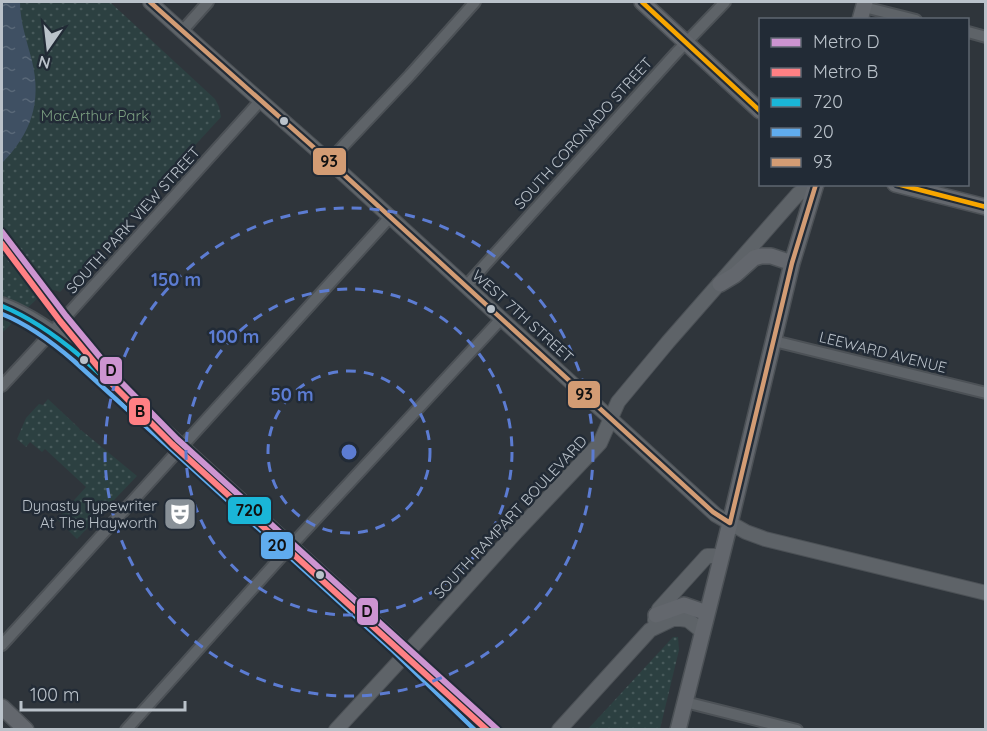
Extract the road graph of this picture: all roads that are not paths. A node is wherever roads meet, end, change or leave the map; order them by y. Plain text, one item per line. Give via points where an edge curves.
1 (150, 2) edge
2 (208, 2) edge
3 (475, 2) edge
4 (642, 2) edge
5 (725, 2) edge
6 (863, 9) edge
7 (906, 18) edge
8 (183, 30) junction
9 (969, 32) edge
10 (986, 37) edge
11 (686, 43) junction
12 (261, 100) junction
13 (759, 110) edge
14 (329, 161) junction
15 (812, 186) edge
16 (814, 186) edge
17 (903, 186) edge
18 (986, 207) edge
19 (390, 217) junction
20 (792, 262) junction
21 (720, 284) junction
22 (466, 286) junction
23 (2, 306) edge
24 (501, 319) junction
25 (52, 333) junction
26 (774, 341) junction
27 (2, 386) edge
28 (986, 393) edge
29 (611, 419) junction
30 (180, 448) junction
31 (730, 524) junction
32 (289, 548) junction
33 (722, 556) junction
34 (986, 593) edge
35 (707, 613) junction
36 (656, 615) junction
37 (651, 630) junction
38 (702, 632) junction
39 (2, 645) edge
40 (406, 654) junction
41 (685, 702) junction
42 (2, 707) edge
43 (26, 729) edge
44 (126, 729) edge
45 (336, 729) edge
46 (486, 729) edge
47 (559, 729) edge
48 (678, 729) edge
49 (797, 729) edge

1 - 8 street, WEST 7TH STREET
2 - 8 street
3 - 14 street
4 - 11 main road
5 - 11 street, SOUTH CORONADO STREET
6 - 7 street
8 - 12 street, WEST 7TH STREET
9 - 10 street
11 - 13 main road
11 - 22 street, SOUTH CORONADO STREET
12 - 14 street, WEST 7TH STREET
12 - 25 street, SOUTH PARK VIEW STREET
14 - 19 street, WEST 7TH STREET
15 - 21 street, SOUTH RAMPART BOULEVARD via 790,202
16 - 20 main road
17 - 18 main road
19 - 22 street, WEST 7TH STREET
19 - 30 street
20 - 21 main road via 771,256 754,258
20 - 26 main road
21 - 29 street, SOUTH RAMPART BOULEVARD via 618,402
22 - 24 street, WEST 7TH STREET
23 - 25 main road
24 - 29 street, WEST 7TH STREET
24 - 32 street
25 - 27 street, SOUTH PARK VIEW STREET
25 - 30 main road
26 - 28 street, LEEWARD AVENUE
26 - 31 main road
29 - 31 street, WEST 7TH STREET
29 - 40 street, SOUTH RAMPART BOULEVARD via 600,443
30 - 32 main road
30 - 39 street
31 - 33 main road
31 - 34 street, WEST 7TH STREET via 765,539
32 - 40 main road
32 - 44 street
33 - 35 main road
33 - 36 street via 707,556
35 - 36 main road via 684,605
35 - 38 main road
36 - 37 street
37 - 38 street via 681,619
37 - 47 street
38 - 41 main road
40 - 45 street, SOUTH RAMPART BOULEVARD
40 - 46 main road
41 - 48 main road
41 - 49 street
42 - 43 main road

